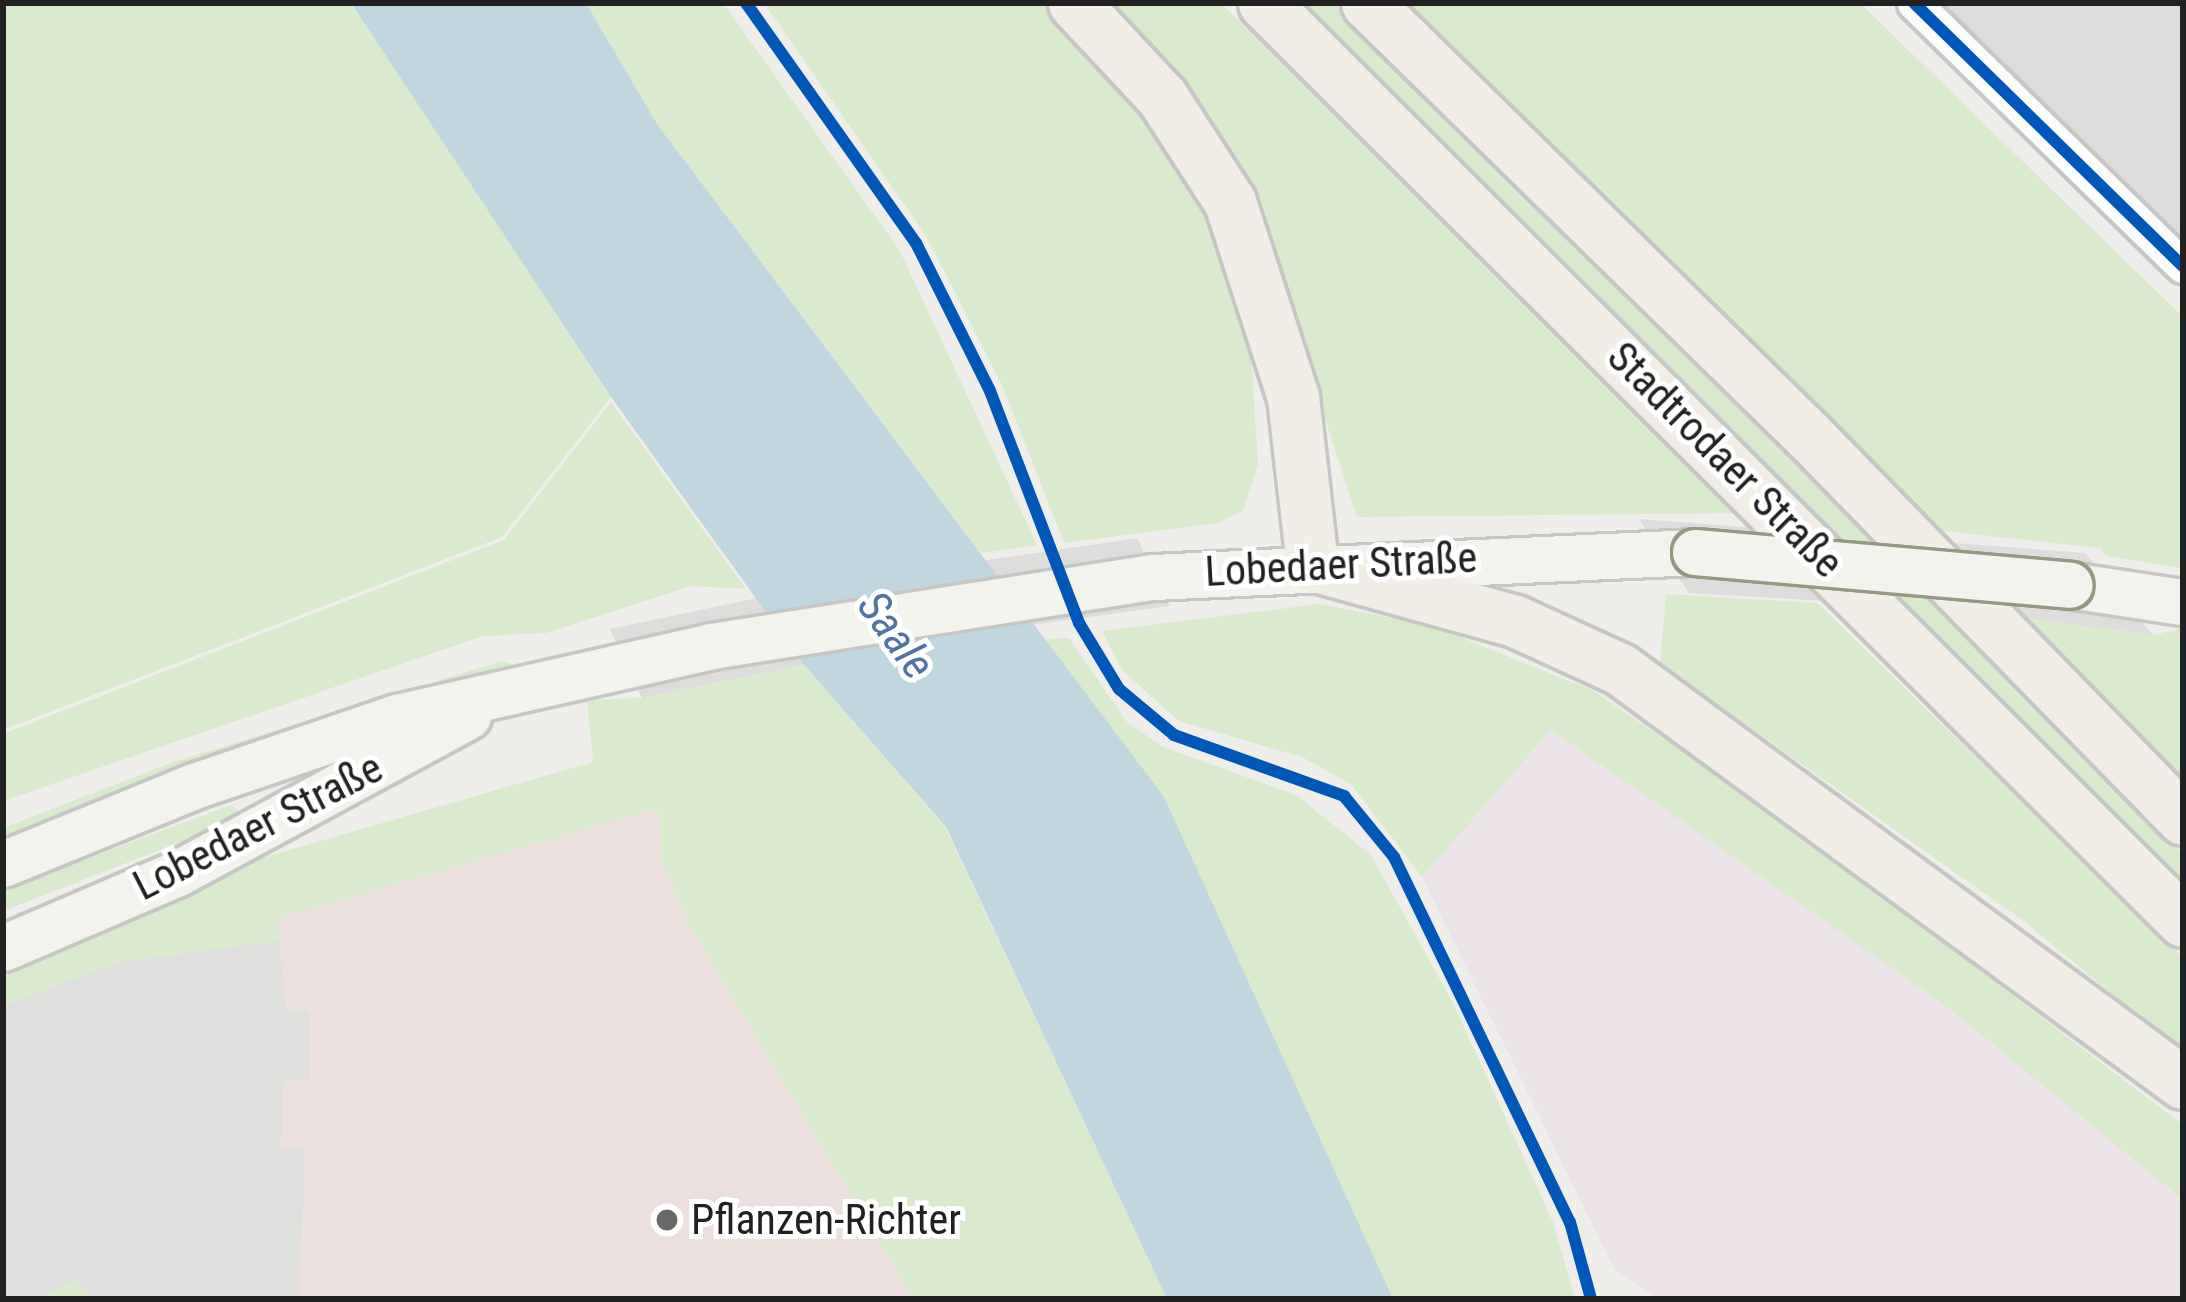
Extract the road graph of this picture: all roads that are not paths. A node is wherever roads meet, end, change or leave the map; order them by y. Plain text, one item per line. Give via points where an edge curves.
1 (1074, 3) edge
2 (1264, 3) edge
3 (1367, 3) edge
4 (1914, 3) edge
5 (2183, 266) edge
6 (1312, 565) junction
7 (2183, 602) edge
8 (508, 694) junction
9 (2183, 819) edge
10 (3, 864) edge
11 (2183, 921) edge
12 (3, 948) edge
13 (2183, 1082) edge

1 - 6 main road via 1162,97 1230,202 1293,398
2 - 11 main road, Stadtrodaer Straße
3 - 9 main road, Stadtrodaer Straße via 1809,436
4 - 5 street
6 - 7 main road, Lobedaer Straße, bridge via 1695,552
6 - 8 main road, Lobedaer Straße via 907,611
6 - 13 main road via 1515,621 1620,669
8 - 10 main road, Lobedaer Straße via 397,717 194,786
8 - 12 main road, Lobedaer Straße via 176,874

